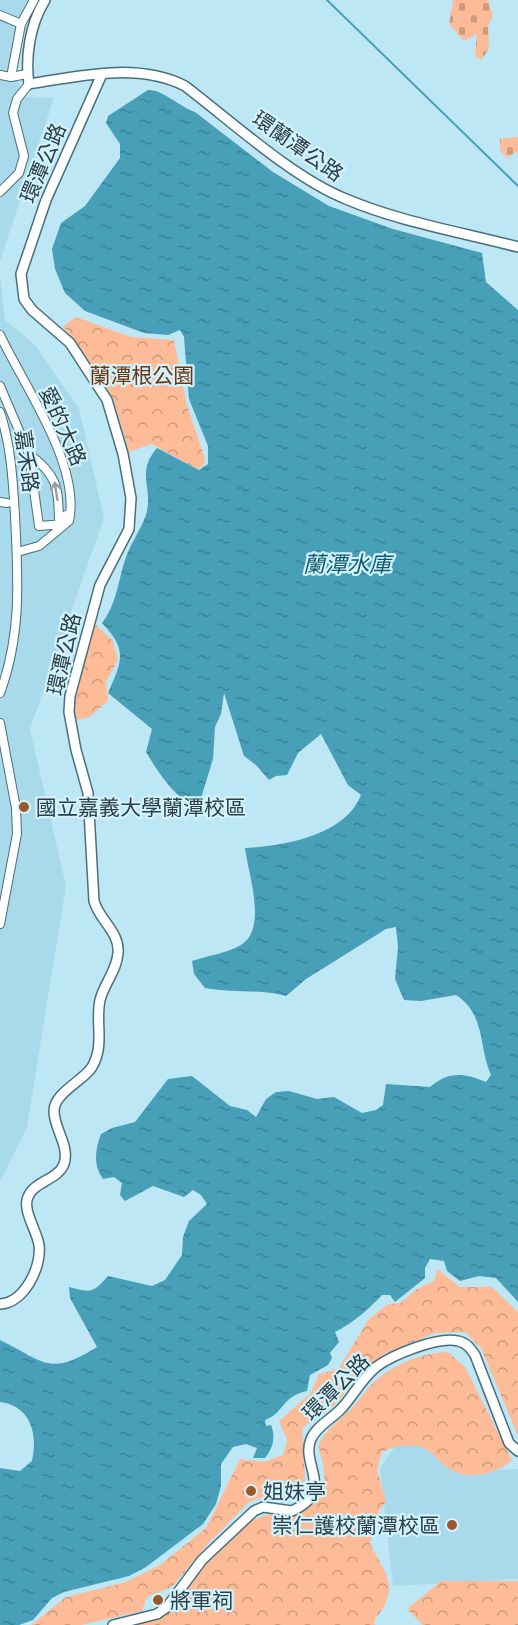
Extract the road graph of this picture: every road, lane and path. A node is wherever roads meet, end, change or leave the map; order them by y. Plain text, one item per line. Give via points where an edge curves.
1 (34, 0) edge
2 (45, 0) edge
3 (0, 15) edge
4 (21, 24) junction
5 (27, 74) junction
6 (102, 74) junction
7 (0, 75) edge
8 (11, 77) junction
9 (29, 84) junction
10 (0, 192) edge
11 (518, 247) edge
12 (0, 335) edge
13 (0, 386) edge
14 (1, 418) edge
15 (29, 454) junction
16 (71, 508) junction
17 (69, 521) junction
18 (17, 552) junction
19 (0, 693) edge
20 (0, 723) edge
21 (3, 760) edge
22 (0, 924) edge
23 (0, 1304) edge
24 (518, 1451) edge
25 (113, 1625) edge

1 - 4 street
2 - 5 street via 32,28
3 - 4 street
4 - 8 street
5 - 8 street
5 - 9 street
6 - 9 street, 環蘭潭公路
6 - 11 street, 環蘭潭公路 via 167,77 185,86 306,178 344,199
6 - 23 street, 環潭公路 via 46,200 21,274 21,287 28,304 70,343 107,400 131,498 129,529 100,585 83,640 70,704 76,750 88,793 94,901 97,913 112,932 118,953 100,1002 96,1059 91,1069 59,1099 54,1112 66,1152 64,1163 60,1171 33,1188 27,1198 40,1248 38,1259 25,1290 14,1300
7 - 8 street
9 - 10 street via 17,99 14,113 24,156 19,173
12 - 16 street, 愛的大路 via 64,462
13 - 15 street
14 - 18 street, 嘉禾路 via 13,488
16 -> 15 street via 65,518 58,519 58,487
15 - 17 street via 39,526 53,527
16 - 17 street, 愛的大路
17 - 18 street via 39,546
18 - 19 street, 嘉禾路 via 16,633
20 - 21 street
21 - 22 street via 16,808 17,834
24 - 25 street, 環潭公路 via 509,1443 470,1347 457,1340 428,1344 377,1366 345,1405 315,1432 309,1445 315,1485 304,1503 292,1511 263,1507 254,1511 194,1568 167,1607 156,1614

